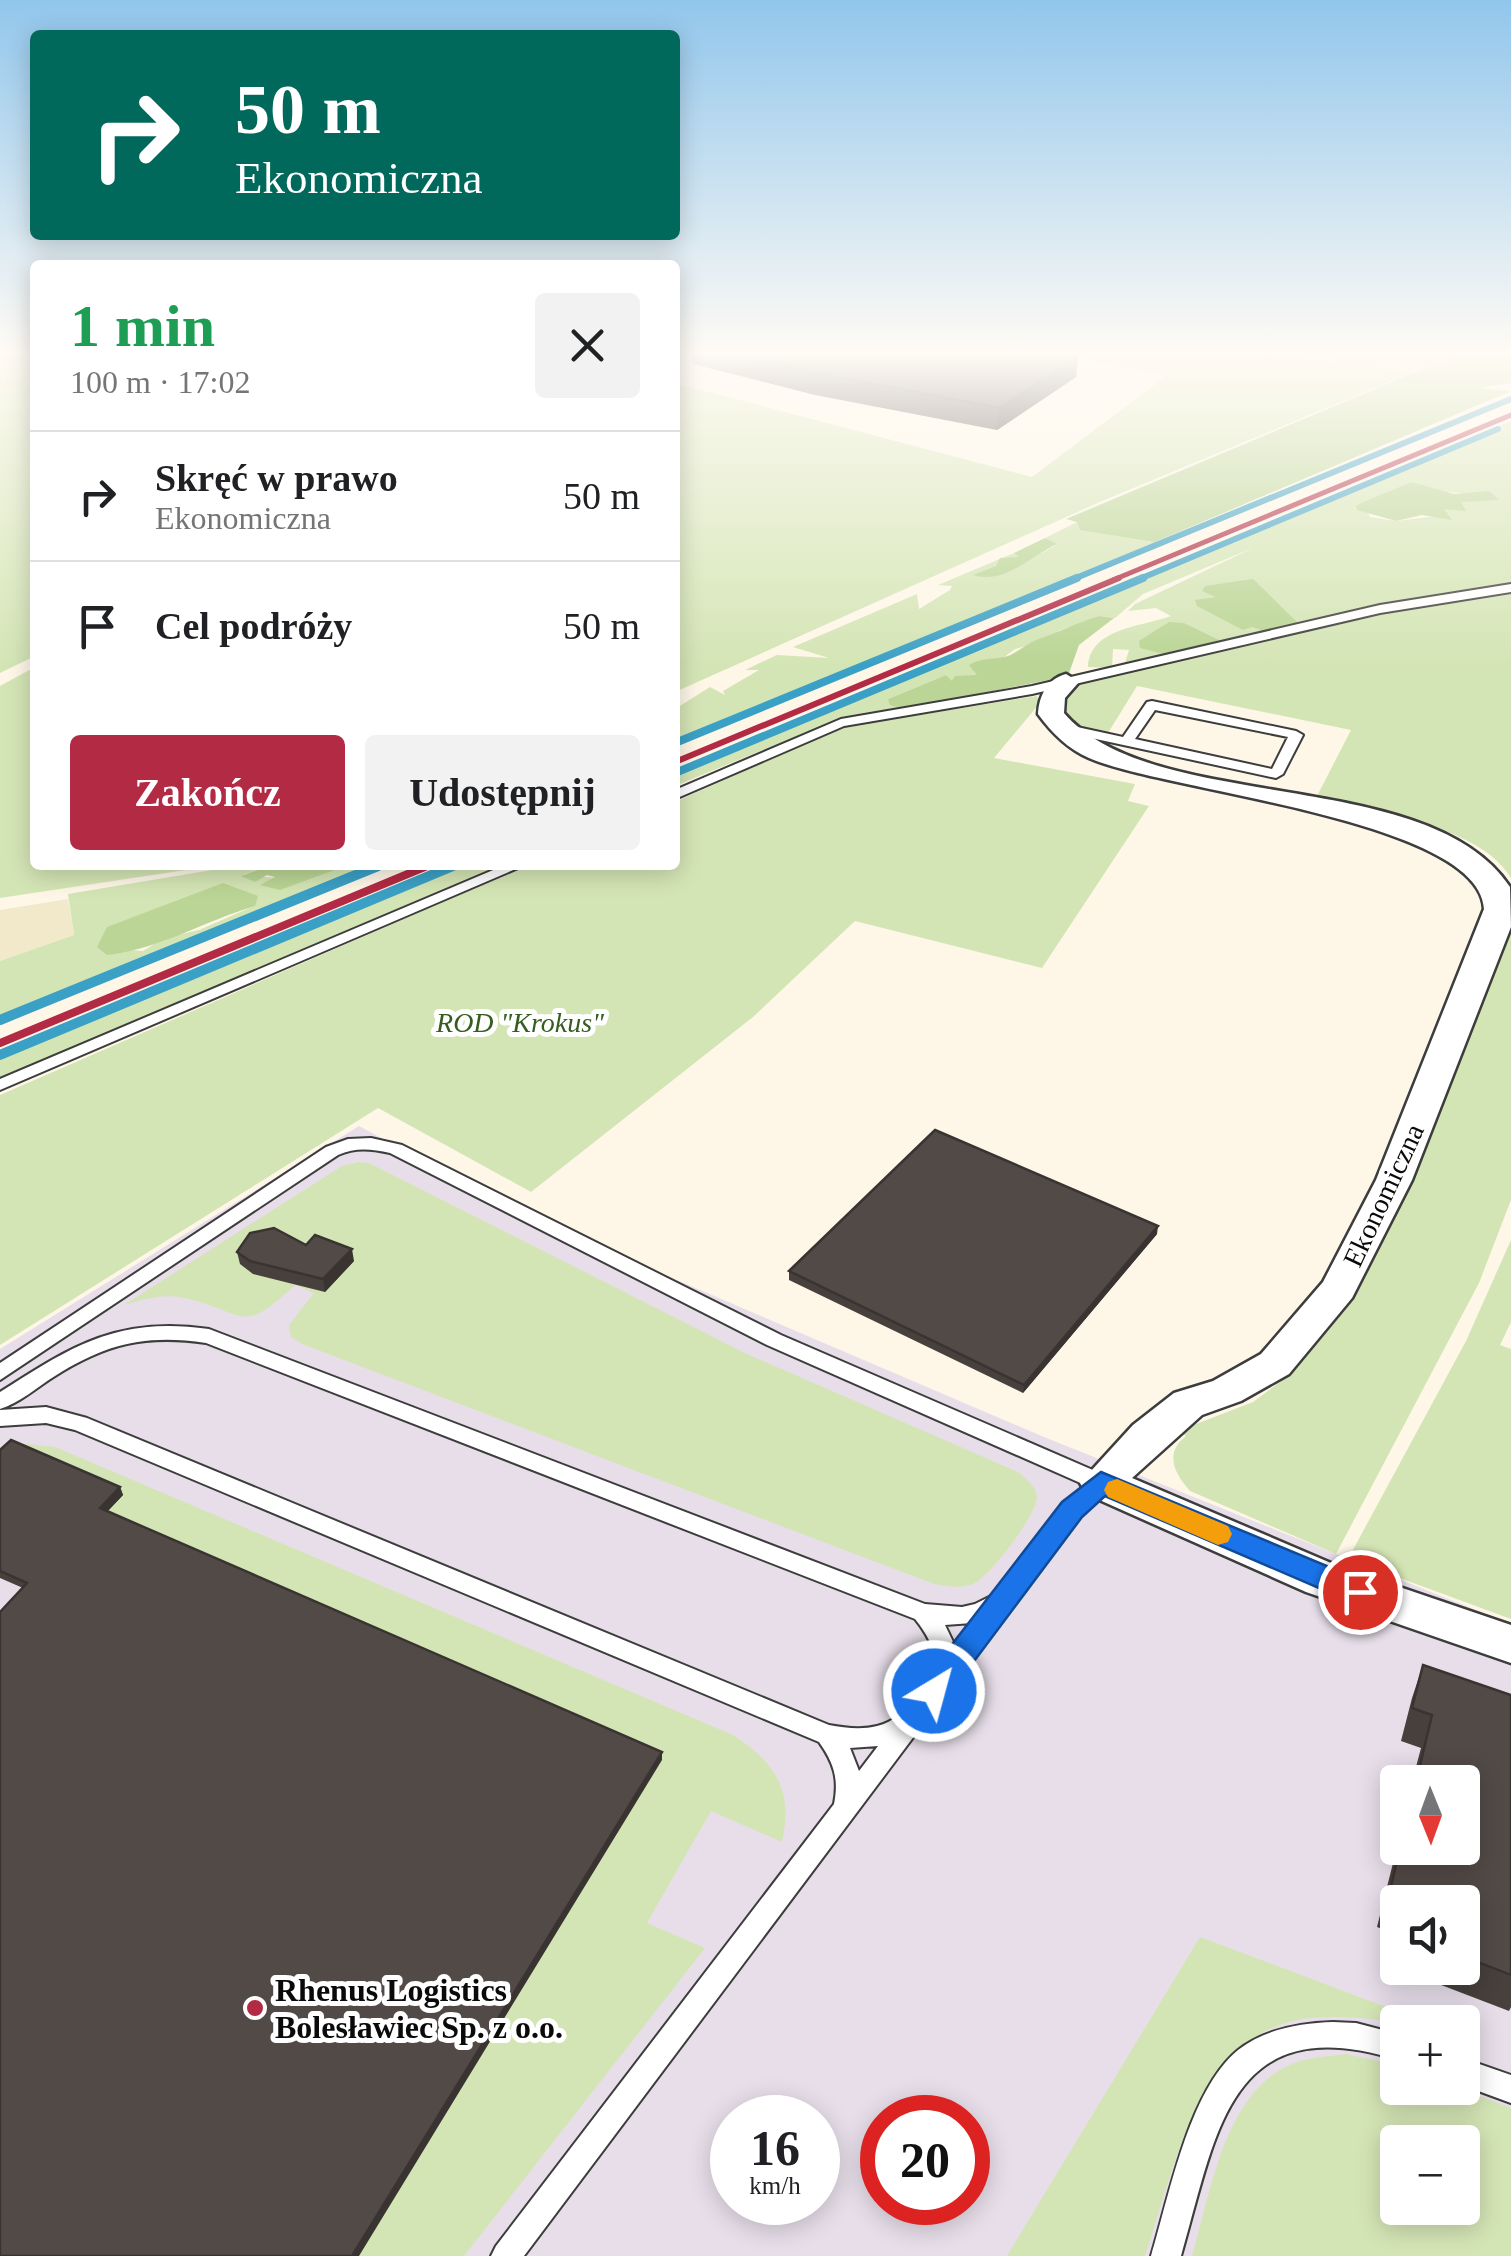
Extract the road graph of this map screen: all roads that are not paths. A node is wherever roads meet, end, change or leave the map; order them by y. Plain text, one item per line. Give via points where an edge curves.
1 (1511, 588) edge
2 (1066, 682) junction
3 (1062, 729) junction
4 (1128, 740) junction
5 (680, 793) edge
6 (506, 870) edge
7 (0, 1085) edge
8 (0, 1373) edge
9 (0, 1402) edge
10 (0, 1418) edge
11 (1101, 1483) junction
12 (1008, 1593) junction
13 (923, 1613) junction
14 (1511, 1644) edge
15 (927, 1702) junction
16 (828, 1735) junction
17 (836, 1822) junction
18 (1380, 2040) edge
19 (1480, 2078) edge
20 (1511, 2089) edge
21 (506, 2256) edge
22 (1166, 2256) edge

1 - 2 lane via 1380,609
2 - 3 street via 1054,692 1050,710
2 - 5 lane via 841,723
3 - 4 lane
3 - 11 street, Ekonomiczna via 1104,755 1438,843 1475,865 1499,898 1499,920 1394,1180 1338,1289 1275,1364 1227,1392 1188,1404
4 - 4 lane via 1276,774 1296,736 1152,704
6 - 7 lane
8 - 11 lane via 332,1151 372,1142 396,1148 774,1340
9 - 13 lane via 102,1340 158,1330 209,1336
10 - 16 lane via 46,1414 80,1423
11 - 12 lane via 1072,1509
11 - 14 street via 1322,1579
12 - 13 lane via 971,1615
12 - 15 lane
13 - 15 lane via 946,1652 944,1672
15 - 16 lane via 902,1727 879,1736
15 - 17 lane
16 - 17 lane via 844,1755 850,1778 848,1801
17 - 21 lane
18 - 22 lane via 1302,2036 1264,2049 1233,2074 1208,2127
19 - 20 lane

